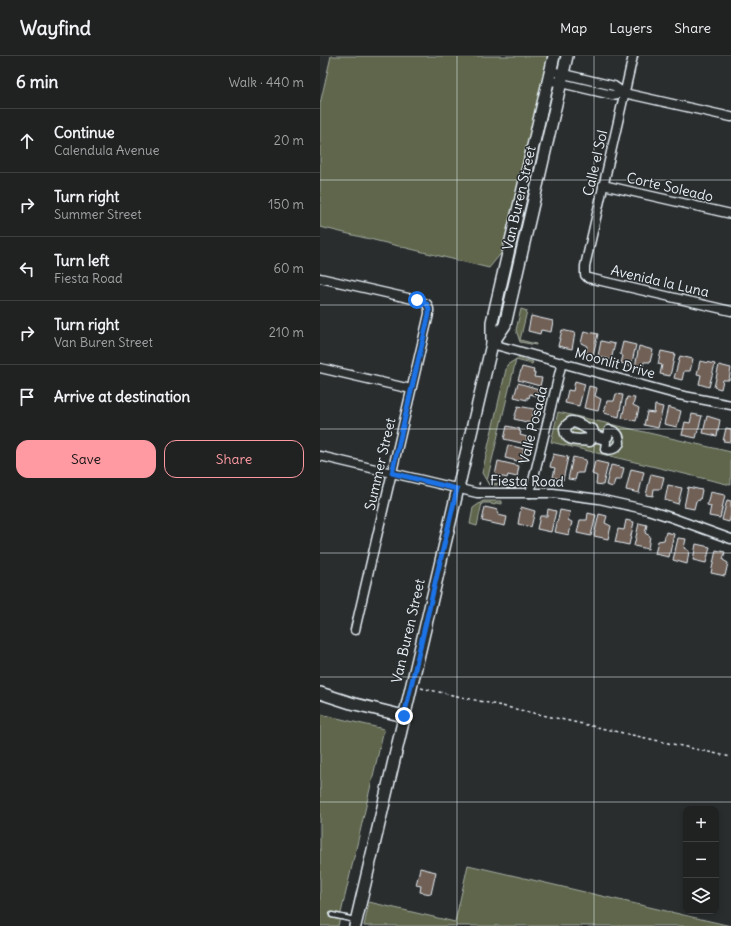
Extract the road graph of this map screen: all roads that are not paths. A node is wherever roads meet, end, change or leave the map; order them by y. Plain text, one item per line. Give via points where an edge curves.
1 (554, 56) edge
2 (567, 56) edge
3 (633, 56) edge
4 (550, 76) junction
5 (562, 78) junction
6 (624, 93) junction
7 (731, 117) edge
8 (603, 185) junction
9 (731, 214) edge
10 (584, 275) joint
11 (320, 278) edge
12 (731, 311) edge
13 (492, 344) junction
14 (562, 362) junction
15 (320, 368) edge
16 (411, 389) junction
17 (731, 405) edge
18 (586, 429) joint
19 (320, 456) edge
20 (392, 473) junction
21 (457, 489) junction
22 (530, 493) junction
23 (731, 539) edge
24 (355, 630) dead end
25 (320, 693) edge
26 (404, 716) junction
27 (332, 915) dead end
28 (356, 923) edge

1 - 4 street, Van Buren Street
2 - 5 street, Van Buren Street
3 - 6 street, Calle el Sol
4 - 5 street
4 - 13 street, Van Buren Street via 492,322
5 - 6 street via 612,95
5 - 13 street, Van Buren Street via 505,325
6 - 7 street
6 - 8 street, Calle el Sol
8 - 9 street, Corte Soleado
8 - 10 street, Calle el Sol
10 - 12 street, Avenida la Luna
11 - 16 street, Summer Street via 427,304 429,314
13 - 14 street, Moonlit Drive
13 - 21 street, Van Buren Street
14 - 17 street, Moonlit Drive via 679,395
14 - 22 street, Valle Posada
15 - 16 street
16 - 20 street, Summer Street
18 - 18 street via 575,423 564,428 569,422 576,422 593,429 595,435 606,438 609,430 614,431 620,438 620,443 614,450 605,449 605,440 572,440 567,437 564,430 570,438 586,439 591,436
19 - 20 street, Fiesta Road
20 - 21 street, Fiesta Road
20 - 24 street, Summer Street
21 - 22 street, Fiesta Road via 477,493
21 - 26 street, Van Buren Street
22 - 23 street, Fiesta Road via 575,495 623,504 673,518
25 - 26 street
26 - 28 street, Van Buren Street
27 - 28 lane

